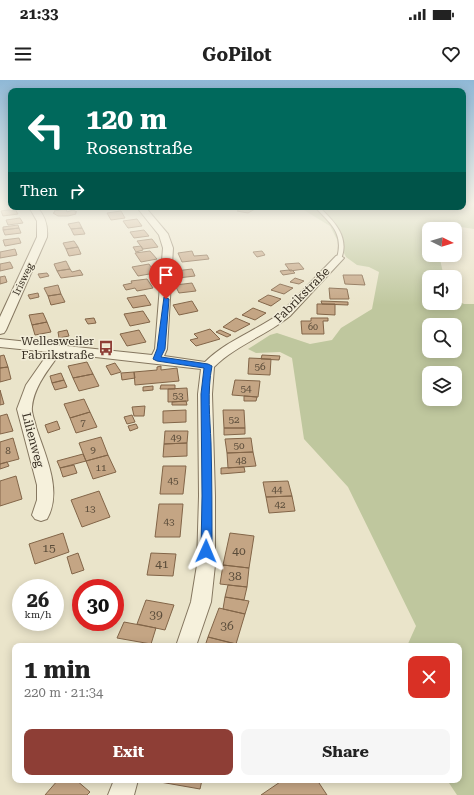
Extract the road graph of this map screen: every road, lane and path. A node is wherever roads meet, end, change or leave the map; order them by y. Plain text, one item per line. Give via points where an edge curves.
1 (42, 237) edge
2 (164, 237) edge
3 (339, 237) edge
4 (339, 258) joint
5 (0, 330) edge
6 (0, 343) edge
7 (57, 349) junction
8 (157, 359) junction
9 (208, 366) junction
10 (41, 515) dead end
11 (187, 643) edge
12 (125, 783) edge
13 (121, 795) edge

1 - 5 street, Irisweg
2 - 8 street via 168,248 161,349
3 - 4 lane, Fabrikstraße via 343,248
4 - 9 street, Fabrikstraße via 286,314
6 - 7 street
7 - 8 street
7 - 10 street, Lilienweg via 30,388 24,409 45,485
8 - 9 street
9 - 11 street via 205,394 206,565 201,602
12 - 13 street

